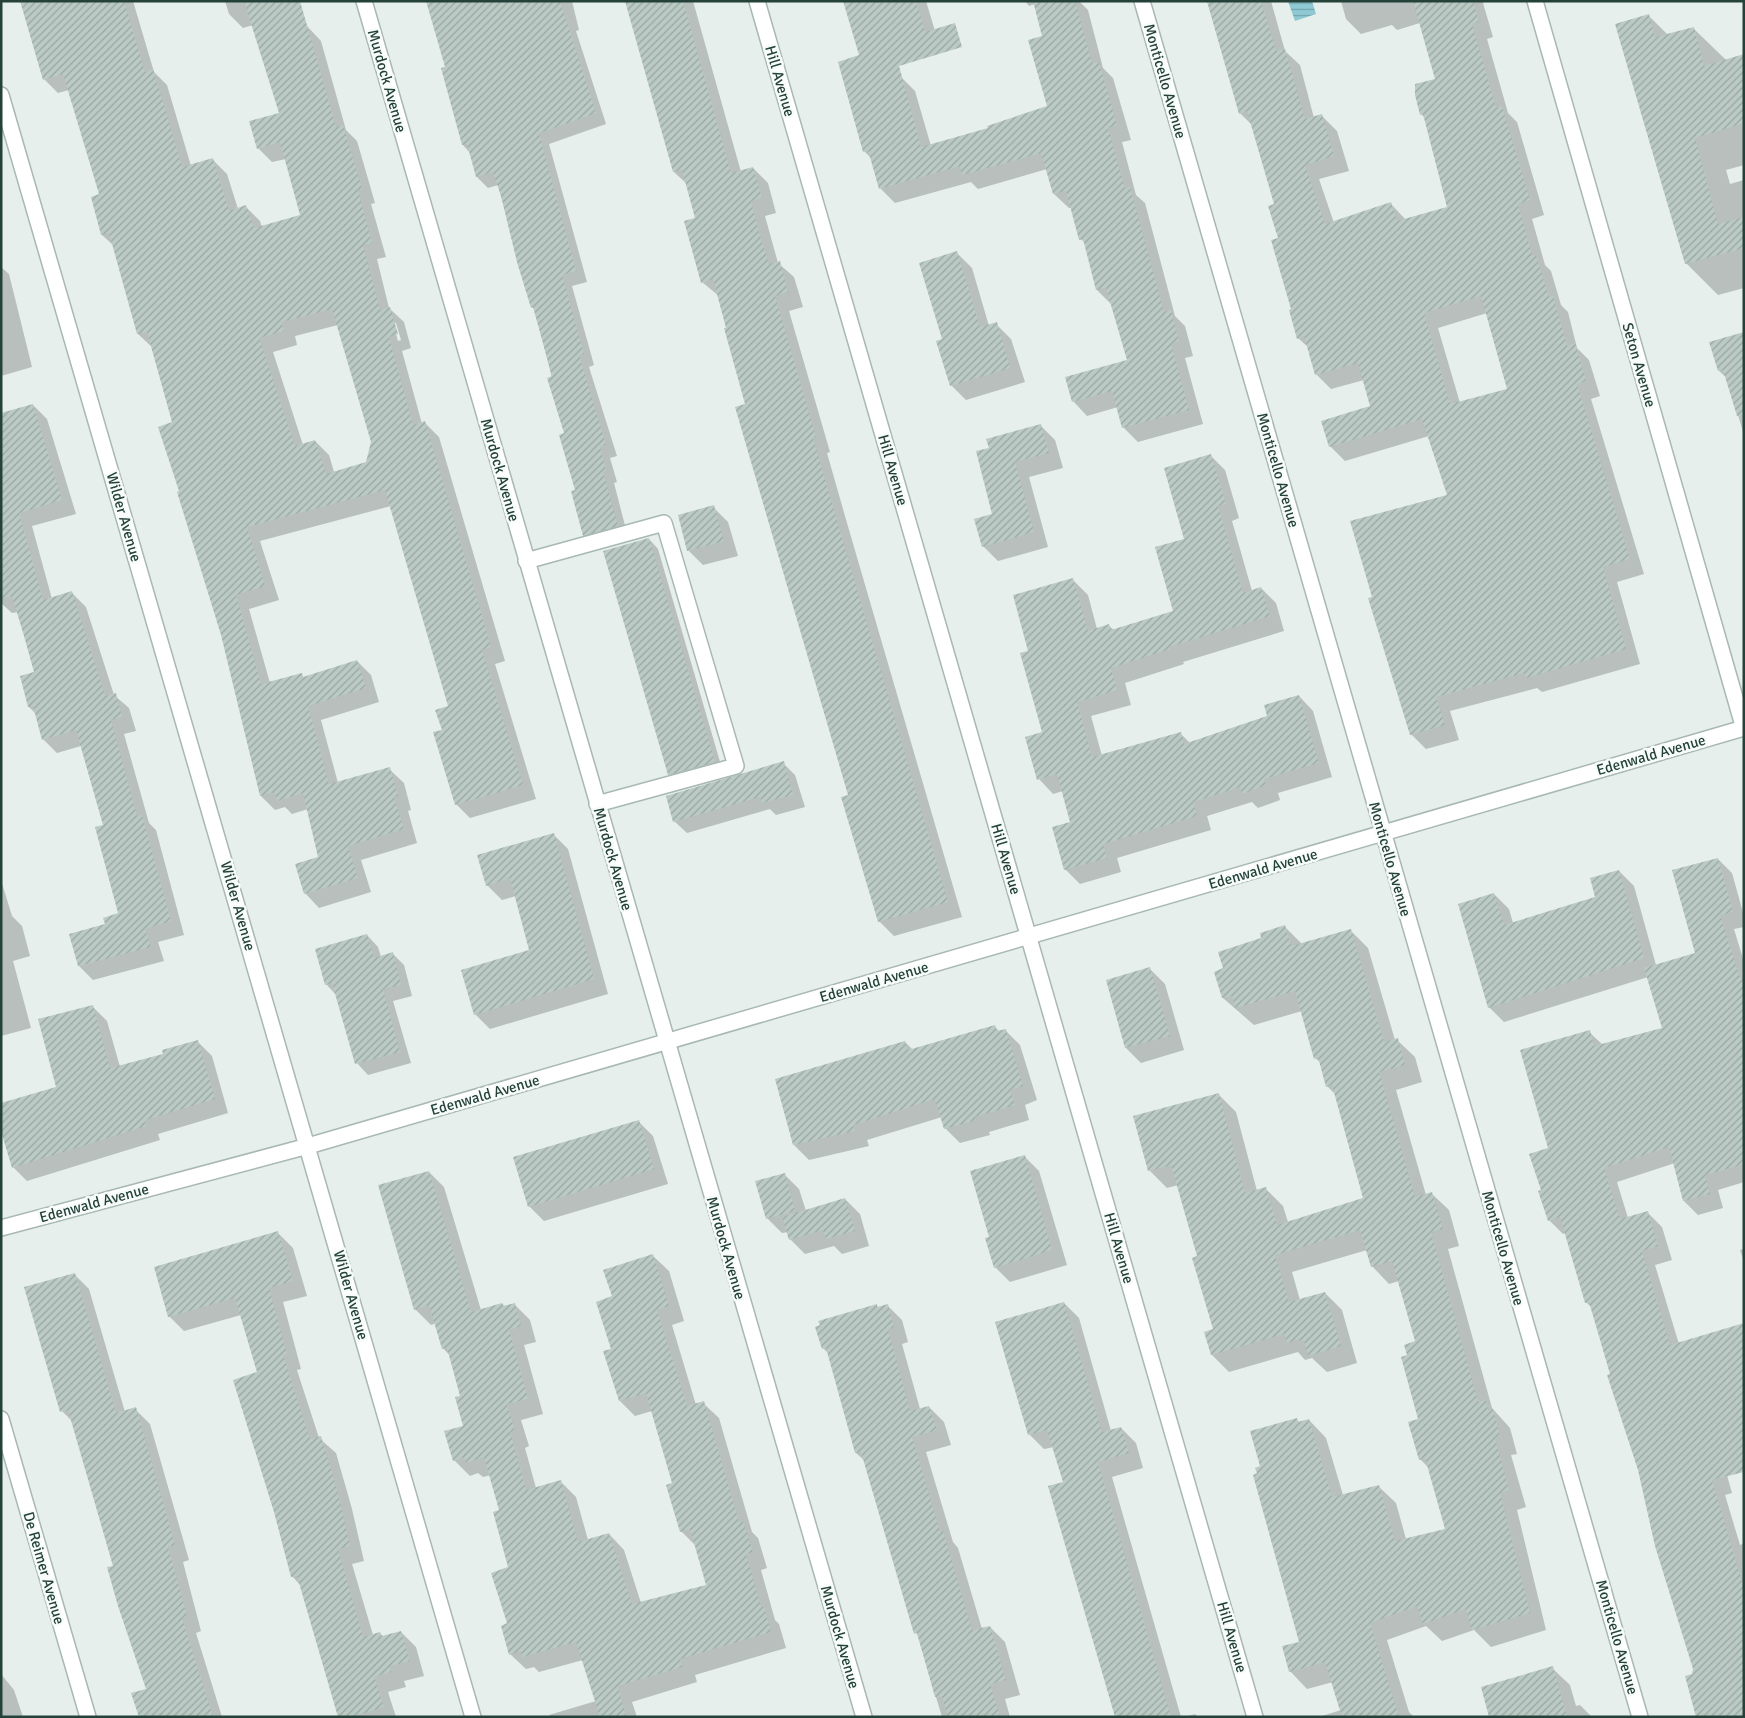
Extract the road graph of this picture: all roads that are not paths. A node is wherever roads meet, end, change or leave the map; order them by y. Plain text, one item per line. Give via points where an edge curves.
1 (364, 1) edge
2 (757, 1) edge
3 (1142, 1) edge
4 (1535, 1) edge
5 (1, 95) edge
6 (526, 561) junction
7 (1744, 728) edge
8 (597, 804) junction
9 (1383, 834) junction
10 (1028, 937) junction
11 (666, 1042) junction
12 (308, 1146) junction
13 (1, 1228) edge
14 (1, 1419) edge
15 (88, 1717) edge
16 (473, 1717) edge
17 (864, 1717) edge
18 (1255, 1717) edge
19 (1640, 1717) edge

1 - 6 street, Murdock Avenue
2 - 10 street, Hill Avenue
3 - 9 street, Monticello Avenue
4 - 7 street, Seton Avenue
5 - 12 street, Wilder Avenue
6 - 8 street, Murdock Avenue
6 - 8 street via 664,523 736,766
7 - 9 street, Edenwald Avenue
8 - 11 street, Murdock Avenue
9 - 10 street, Edenwald Avenue
9 - 19 street, Monticello Avenue
10 - 11 street, Edenwald Avenue
10 - 18 street, Hill Avenue
11 - 12 street, Edenwald Avenue
11 - 17 street, Murdock Avenue
12 - 13 street, Edenwald Avenue
12 - 16 street, Wilder Avenue
14 - 15 street, De Reimer Avenue

